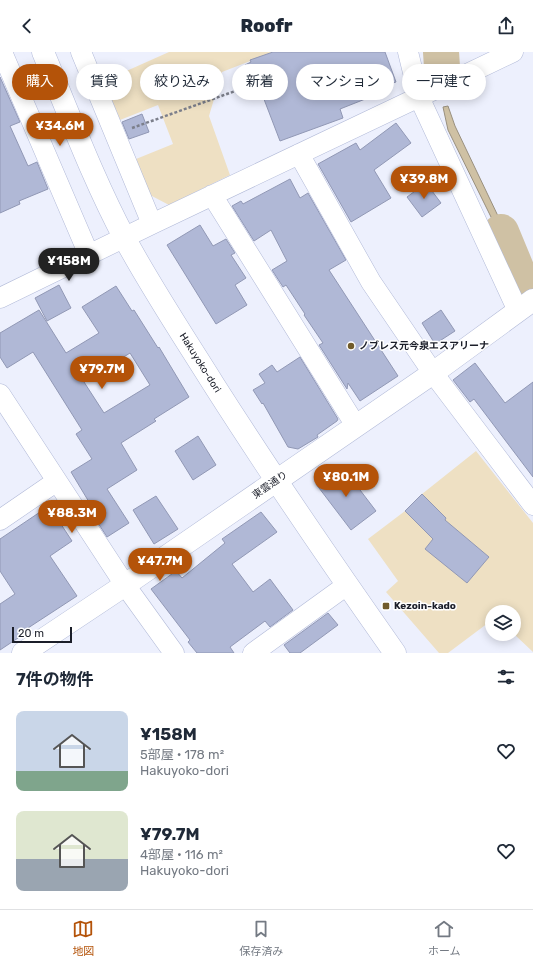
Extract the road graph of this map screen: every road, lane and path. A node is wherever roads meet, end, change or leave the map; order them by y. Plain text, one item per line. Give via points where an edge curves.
1 (43, 52) edge
2 (81, 52) edge
3 (408, 52) edge
4 (513, 52) edge
5 (3, 62) edge
6 (411, 64) edge
7 (486, 65) edge
8 (232, 92) edge
9 (413, 100) edge
10 (421, 100) edge
11 (116, 135) junction
12 (299, 154) junction
13 (212, 195) junction
14 (152, 224) junction
15 (124, 238) junction
16 (89, 255) junction
17 (0, 298) edge
18 (525, 305) edge
19 (433, 373) junction
20 (1, 397) edge
21 (356, 426) junction
22 (276, 480) junction
23 (57, 481) junction
24 (533, 505) edge
25 (0, 520) edge
26 (125, 585) junction
27 (347, 585) junction
28 (23, 653) edge
29 (174, 653) edge
30 (253, 653) edge
31 (395, 653) edge

1 - 15 main road, Hakuyoko-dori
2 - 11 street
3 - 6 street
4 - 7 street
5 - 16 street
8 - 11 path
9 - 12 street
10 - 18 street
11 - 14 street
12 - 13 street
12 - 19 street via 371,282
13 - 14 street
13 - 21 street
14 - 15 street
15 - 16 street
15 - 22 main road, Hakuyoko-dori via 156,293
16 - 17 street
18 - 19 main road, 東雲通り
19 - 21 main road, 東雲通り
19 - 24 street
20 - 23 street
21 - 22 main road, 東雲通り
22 - 26 main road, 東雲通り
22 - 27 main road, Hakuyoko-dori
23 - 25 street
23 - 26 street
26 - 28 main road, 東雲通り
26 - 29 street
27 - 30 street
27 - 31 main road, Hakuyoko-dori

